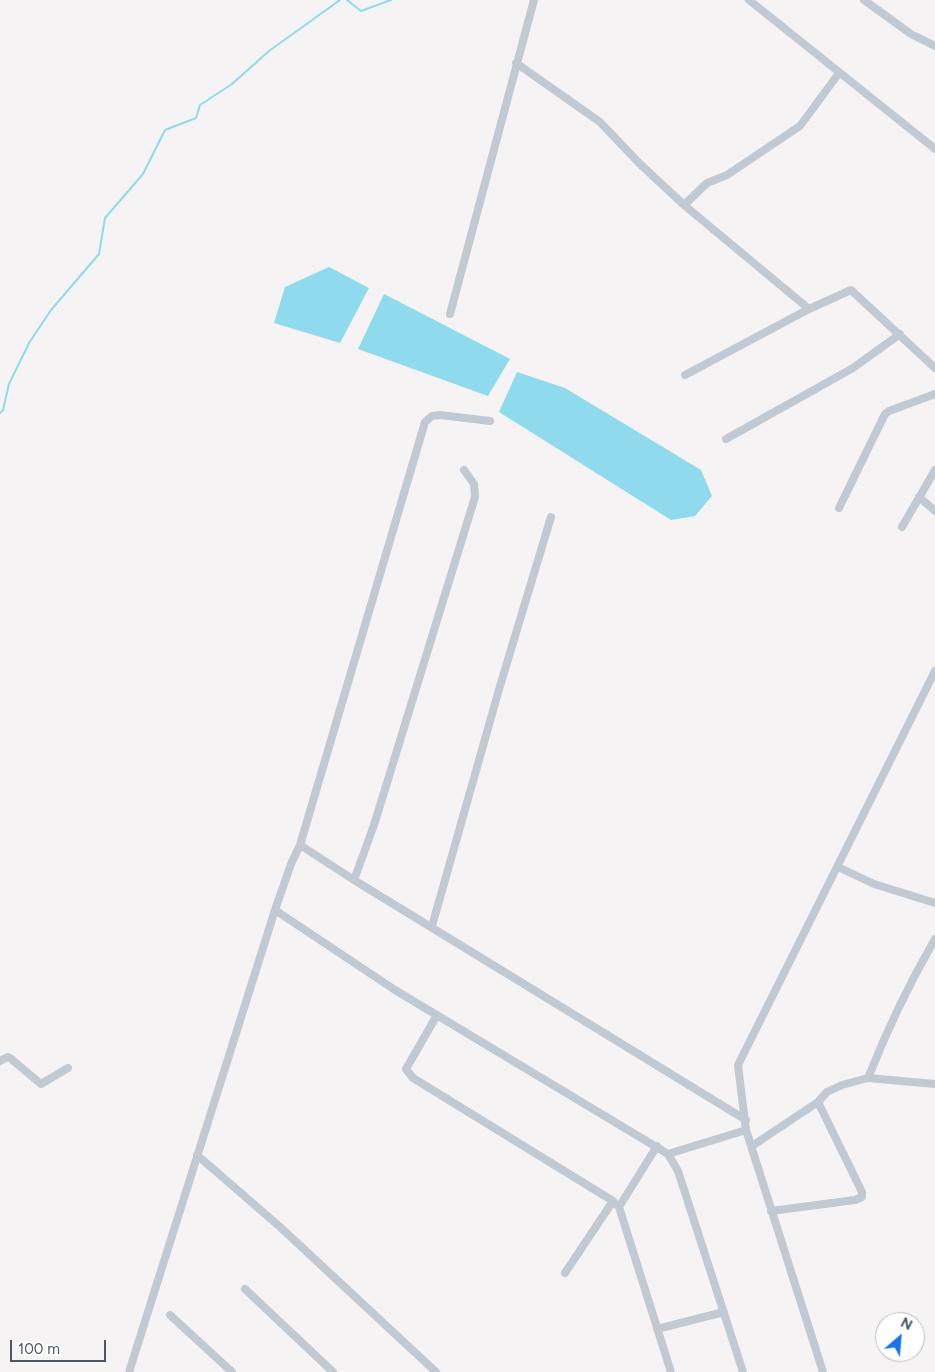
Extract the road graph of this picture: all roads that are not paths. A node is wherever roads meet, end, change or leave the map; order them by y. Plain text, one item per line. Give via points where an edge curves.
1 (534, 0) edge
2 (749, 0) edge
3 (864, 0) edge
4 (935, 46) edge
5 (516, 63) junction
6 (839, 73) junction
7 (935, 149) edge
8 (684, 205) junction
9 (809, 309) junction
10 (450, 314) dead end
11 (900, 334) junction
12 (935, 368) edge
13 (685, 376) dead end
14 (935, 394) edge
15 (490, 421) dead end
16 (726, 439) dead end
17 (464, 470) dead end
18 (935, 470) edge
19 (919, 497) junction
20 (839, 508) dead end
21 (935, 511) edge
22 (552, 517) dead end
23 (902, 527) dead end
24 (935, 672) edge
25 (300, 844) junction
26 (838, 868) junction
27 (354, 880) junction
28 (935, 903) edge
29 (275, 910) junction
30 (432, 926) junction
31 (935, 939) edge
32 (437, 1015) junction
33 (0, 1061) edge
34 (68, 1068) dead end
35 (868, 1078) junction
36 (935, 1084) edge
37 (818, 1102) junction
38 (746, 1120) junction
39 (746, 1130) junction
40 (657, 1146) junction
41 (752, 1146) junction
42 (668, 1154) junction
43 (198, 1155) junction
44 (616, 1204) junction
45 (771, 1211) junction
46 (565, 1273) dead end
47 (245, 1289) dead end
48 (724, 1312) junction
49 (170, 1315) dead end
50 (658, 1329) junction
51 (130, 1371) edge
52 (232, 1372) edge
53 (333, 1372) edge
54 (436, 1372) edge
55 (671, 1372) edge
56 (743, 1372) edge
57 (823, 1372) edge

1 - 5 street
2 - 6 street
3 - 4 street via 911,34
5 - 8 street via 600,122
5 - 10 street
6 - 7 street
6 - 8 street via 800,126 727,175 707,183
8 - 9 street
9 - 11 street via 851,290
9 - 13 street
11 - 12 street
11 - 16 street via 852,368
14 - 20 street via 885,414
15 - 25 street via 440,415 425,422
17 - 27 street via 474,484 475,497 374,825
18 - 19 street
19 - 21 street
19 - 23 street
22 - 30 street
24 - 26 street
25 - 27 street
25 - 29 street
26 - 28 street via 874,884
26 - 38 street via 740,1061 738,1070
27 - 30 street
29 - 32 street
29 - 43 street
30 - 38 street
31 - 35 street via 886,1033
32 - 40 street
32 - 44 street via 406,1069 413,1078
33 - 34 street via 8,1056 41,1084
35 - 36 street
35 - 37 street via 827,1092
37 - 41 street
37 - 45 street via 862,1197
38 - 39 street
39 - 41 street
39 - 42 street
40 - 42 street
40 - 44 street
41 - 45 street
42 - 48 street via 678,1171
43 - 51 street
43 - 54 street
44 - 46 street
44 - 50 street
45 - 57 street
47 - 53 street
48 - 50 street
48 - 56 street
49 - 52 street
50 - 55 street

